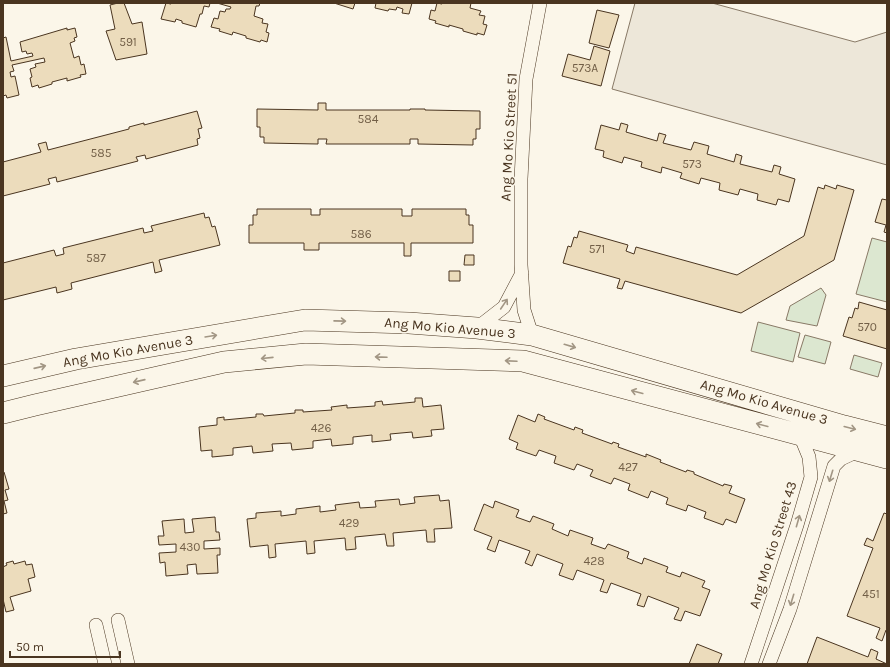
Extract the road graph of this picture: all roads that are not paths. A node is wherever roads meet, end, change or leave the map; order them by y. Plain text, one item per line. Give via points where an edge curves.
1 (540, 3) edge
2 (522, 273) junction
3 (477, 328) junction
4 (532, 335) junction
5 (3, 376) edge
6 (3, 413) edge
7 (800, 435) junction
8 (887, 437) edge
9 (858, 451) junction
10 (887, 458) edge
11 (118, 620) dead end
12 (96, 625) dead end
13 (105, 664) edge
14 (128, 664) edge
15 (751, 664) edge
16 (769, 664) edge

1 - 2 street, Ang Mo Kio Street 51 via 526,79 521,179
3 -> 2 street, Ang Mo Kio Street 51 via 504,307
2 - 4 street, Ang Mo Kio Street 51 via 524,310
3 - 4 main road, Ang Mo Kio Avenue 3
5 -> 3 main road, Ang Mo Kio Avenue 3 via 76,359 305,320 409,322
4 -> 8 main road, Ang Mo Kio Avenue 3
7 -> 6 main road, Ang Mo Kio Avenue 3 via 523,362 306,354 224,362
7 - 9 main road, Ang Mo Kio Avenue 3
15 -> 7 street, Ang Mo Kio Street 43 via 811,477 809,457
9 - 10 main road, Ang Mo Kio Avenue 3
9 -> 16 street via 841,459 834,466 790,609
11 - 14 street
12 - 13 street

